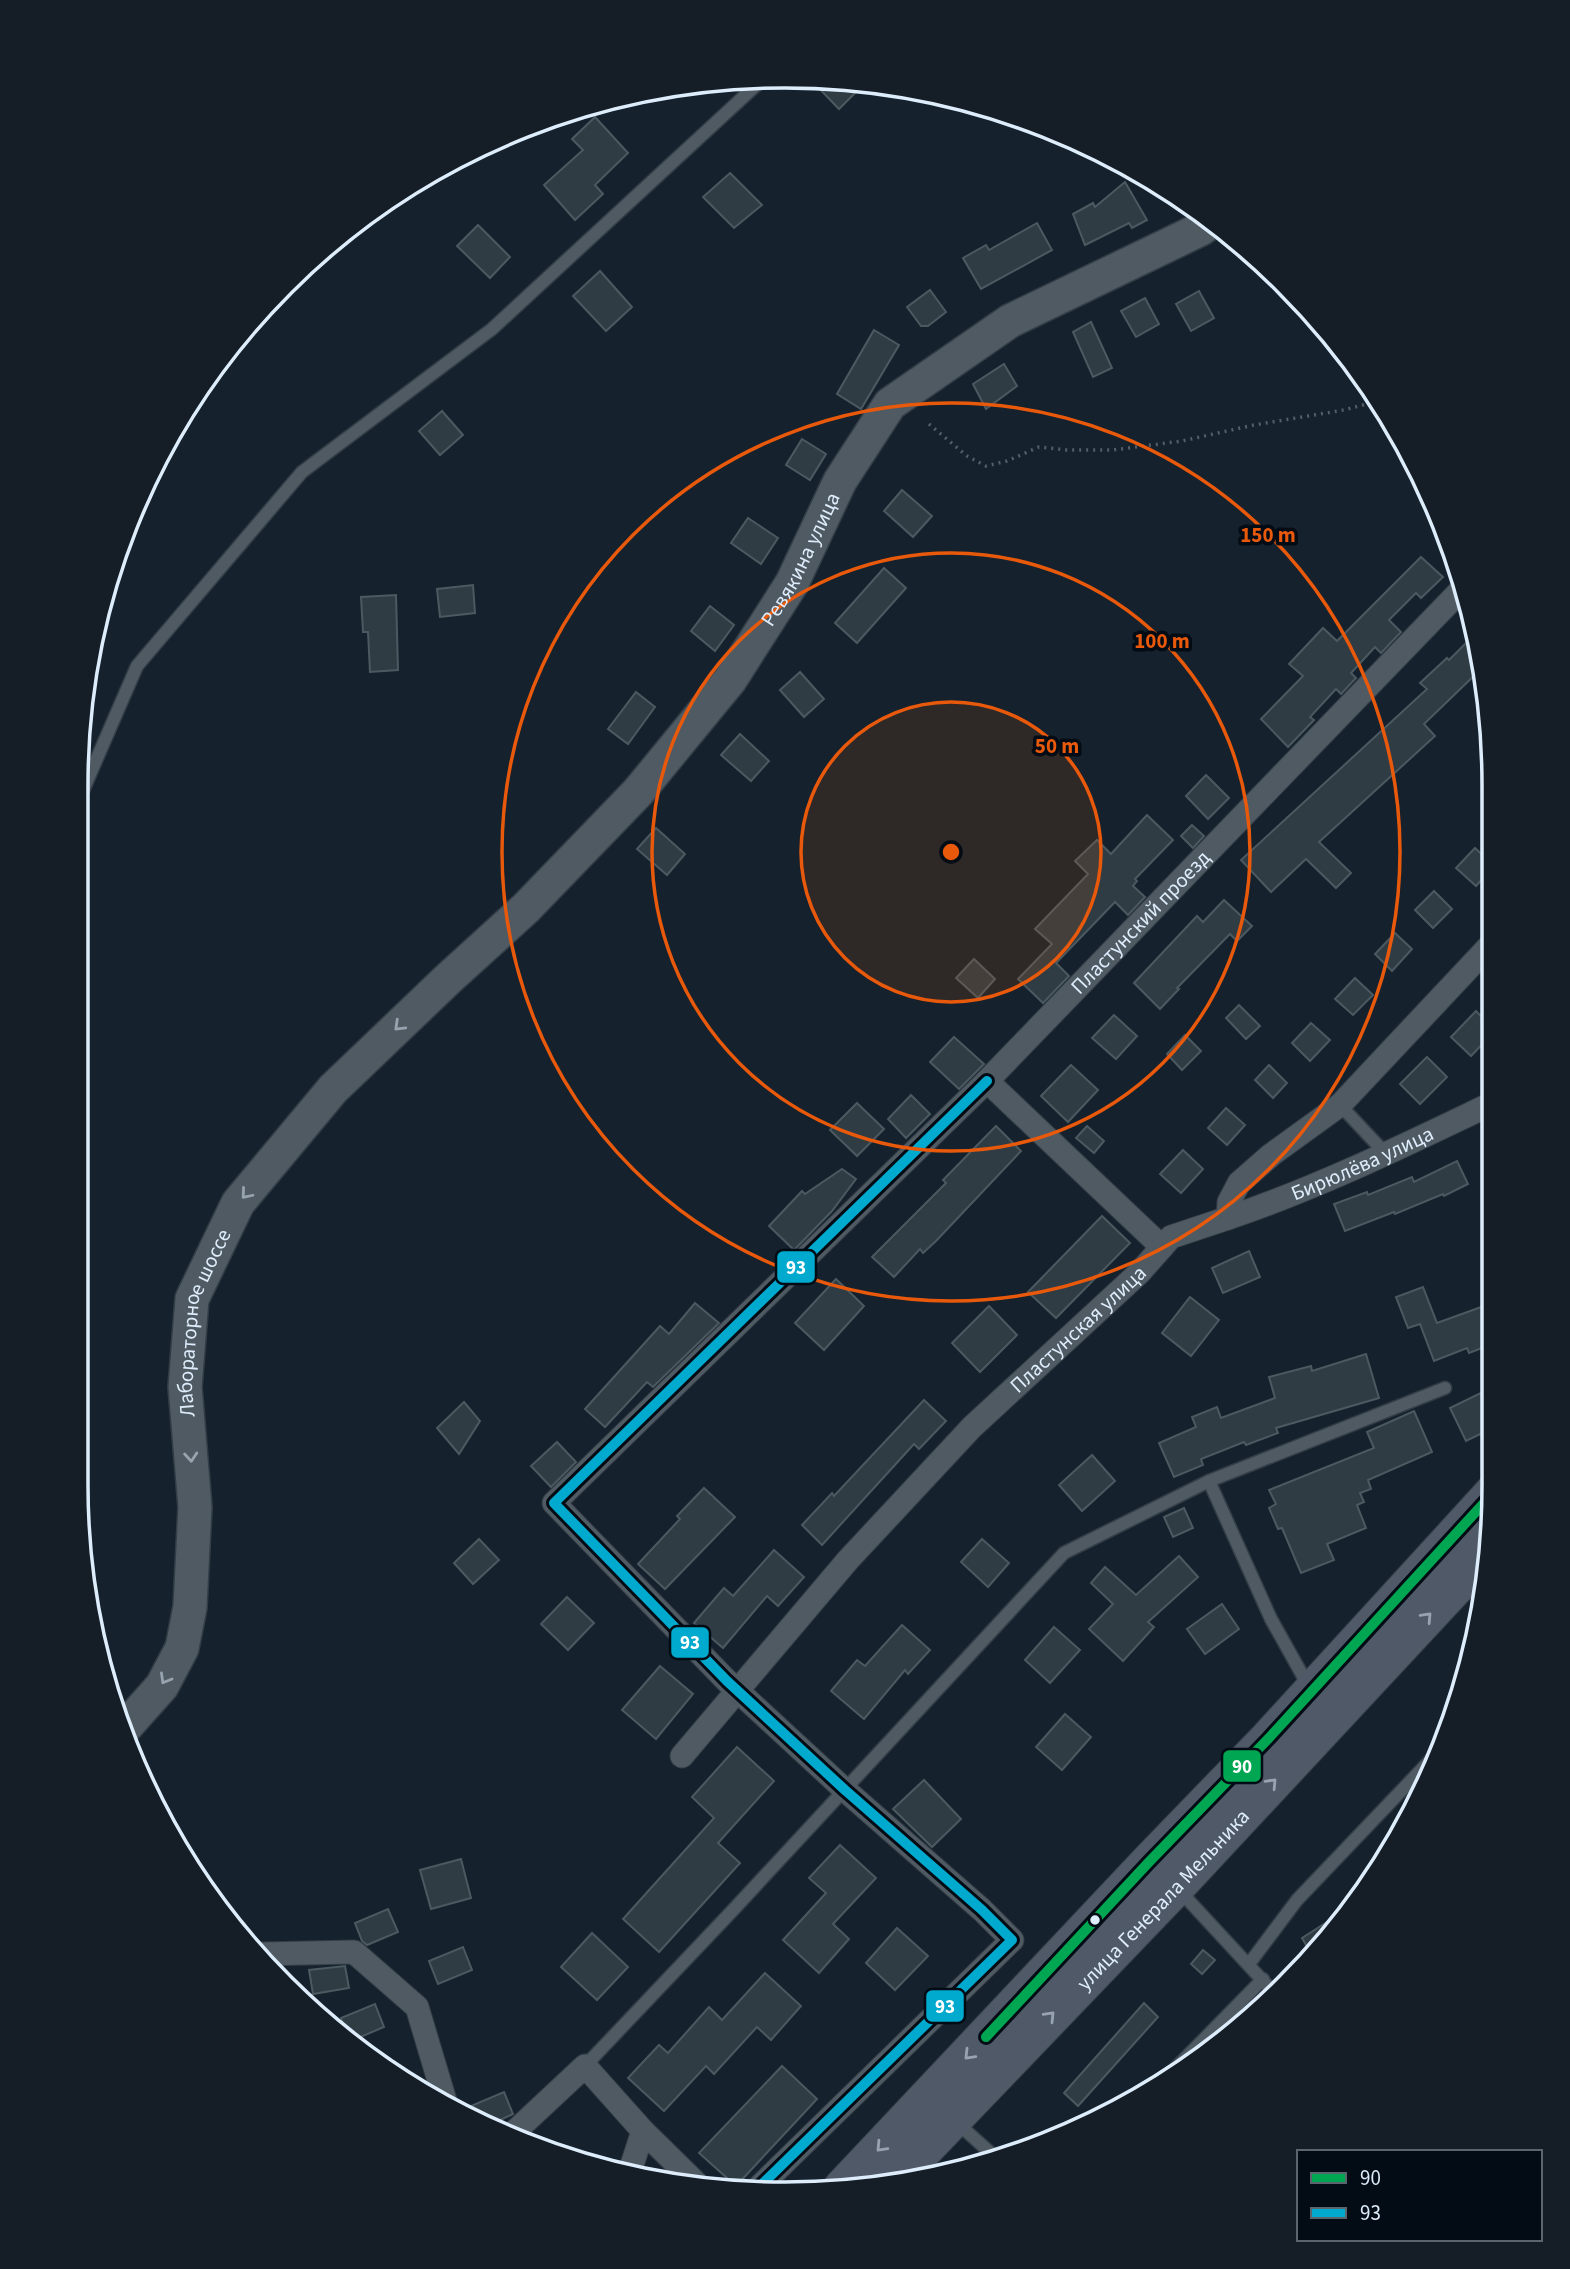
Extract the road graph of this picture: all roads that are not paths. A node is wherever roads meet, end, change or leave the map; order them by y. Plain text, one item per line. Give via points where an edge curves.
1 (752, 89) edge
2 (1203, 227) edge
3 (1456, 595) edge
4 (88, 779) edge
5 (1482, 954) edge
6 (448, 979) joint
7 (987, 1081) junction
8 (1340, 1105) junction
9 (1482, 1108) edge
10 (1386, 1154) junction
11 (1228, 1218) junction
12 (1162, 1247) junction
13 (1445, 1388) dead end
14 (1209, 1481) junction
15 (1482, 1505) edge
16 (1478, 1563) edge
17 (738, 1690) junction
18 (1311, 1690) junction
19 (130, 1722) edge
20 (682, 1756) dead end
21 (1420, 1771) edge
22 (845, 1790) junction
23 (1150, 1862) junction
24 (1176, 1887) junction
25 (270, 1954) edge
26 (1250, 1964) junction
27 (1263, 1979) junction
28 (1269, 1986) edge
29 (1196, 2047) edge
30 (585, 2066) junction
31 (442, 2091) edge
32 (952, 2118) junction
33 (518, 2128) edge
34 (643, 2131) junction
35 (988, 2151) edge
36 (632, 2164) edge
37 (903, 2171) edge
38 (688, 2175) edge
39 (851, 2178) edge
40 (765, 2181) edge

1 - 4 lane via 492,329 302,472 138,667
2 - 6 main road, Ревякина улица via 1010,321 890,404 840,481 792,583 730,680 638,792 526,908
3 - 7 street, Пластунский проезд
5 - 8 street
6 -> 19 main road, Лабораторное шоссе via 333,1089 238,1203 192,1299 185,1387 195,1507 190,1607 182,1648 162,1686
7 - 12 street
7 - 17 street, Пластунский проезд via 554,1503
8 - 10 lane
8 - 11 street via 1239,1182 1229,1202
9 - 10 street, Бирюлёва улица
10 - 11 street, Бирюлёва улица
11 - 12 street, Пластунская улица via 1171,1237
12 - 17 street, Пластунская улица via 972,1427 848,1560
13 - 14 lane
14 - 18 lane via 1270,1619
14 - 22 lane via 1064,1552
15 - 18 main road, улица Генерала Мельника
24 -> 16 main road, улица Генерала Мельника
17 - 20 street, Пластунская улица
17 - 22 street
18 - 23 main road, улица Генерала Мельника
21 - 26 lane via 1297,1900
22 - 30 lane
22 - 40 street via 1012,1940
23 - 24 main road
23 -> 39 main road, улица Генерала Мельника
24 - 26 lane
32 -> 24 main road, улица Генерала Мельника
25 - 31 street via 354,1952 416,2007
26 - 27 lane
27 - 28 lane
27 - 29 lane
30 - 33 street
30 - 34 street
32 - 35 lane
32 - 37 main road, улица Генерала Мельника
34 - 36 street
34 - 38 street

